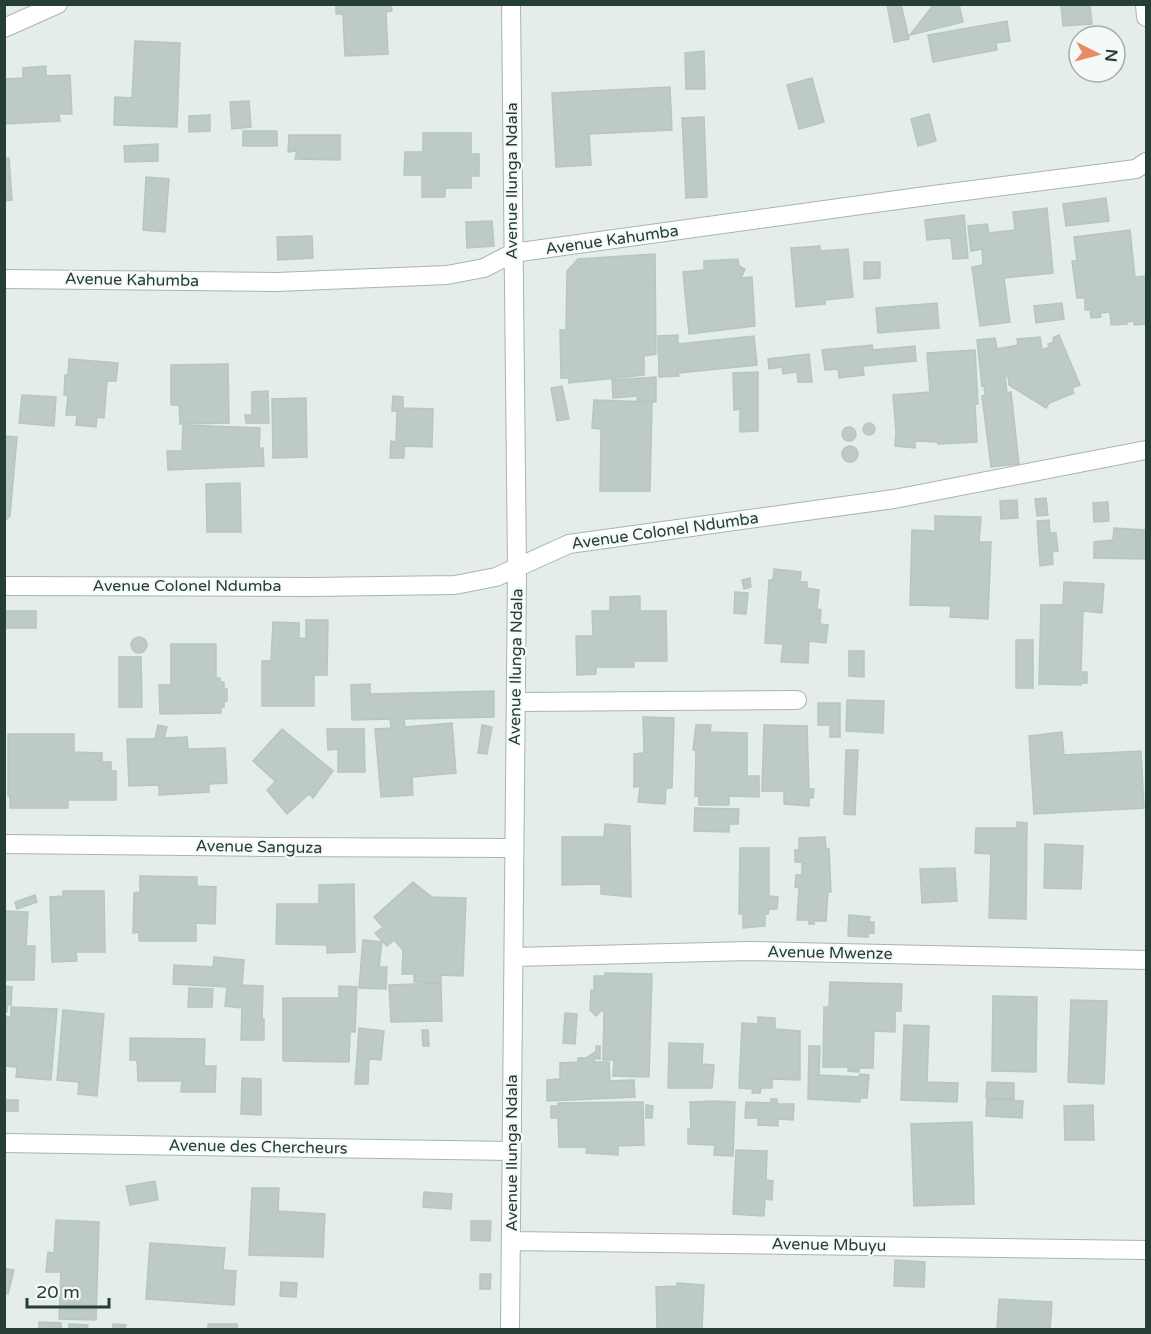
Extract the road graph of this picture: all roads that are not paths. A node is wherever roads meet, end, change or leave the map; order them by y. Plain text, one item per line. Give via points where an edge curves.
1 (511, 4) edge
2 (1145, 4) edge
3 (50, 6) edge
4 (1146, 17) edge
5 (4, 28) edge
6 (1146, 162) edge
7 (513, 254) junction
8 (4, 279) edge
9 (1146, 450) edge
10 (517, 569) junction
11 (4, 585) edge
12 (797, 700) dead end
13 (516, 702) junction
14 (4, 844) edge
15 (514, 848) junction
16 (514, 957) junction
17 (1146, 960) edge
18 (4, 1143) edge
19 (512, 1151) junction
20 (512, 1240) junction
21 (1146, 1250) edge
22 (510, 1329) edge

1 - 7 street, Avenue Ilunga Ndala
2 - 4 street
3 - 5 street
6 - 7 street, Avenue Kahumba via 1136,169
7 - 8 street, Avenue Kahumba via 483,268 447,275 276,282
7 - 10 street, Avenue Ilunga Ndala
9 - 10 street, Avenue Colonel Ndumba via 894,499 569,544
10 - 11 street, Avenue Colonel Ndumba via 455,585
10 - 13 street, Avenue Ilunga Ndala
12 - 13 street
13 - 15 street, Avenue Ilunga Ndala
14 - 15 street, Avenue Sanguza
15 - 16 street, Avenue Ilunga Ndala
16 - 17 street, Avenue Mwenze via 749,951
16 - 19 street, Avenue Ilunga Ndala
18 - 19 street, Avenue des Chercheurs
19 - 20 street, Avenue Ilunga Ndala
20 - 21 street, Avenue Mbuyu
20 - 22 street, Avenue Ilunga Ndala

